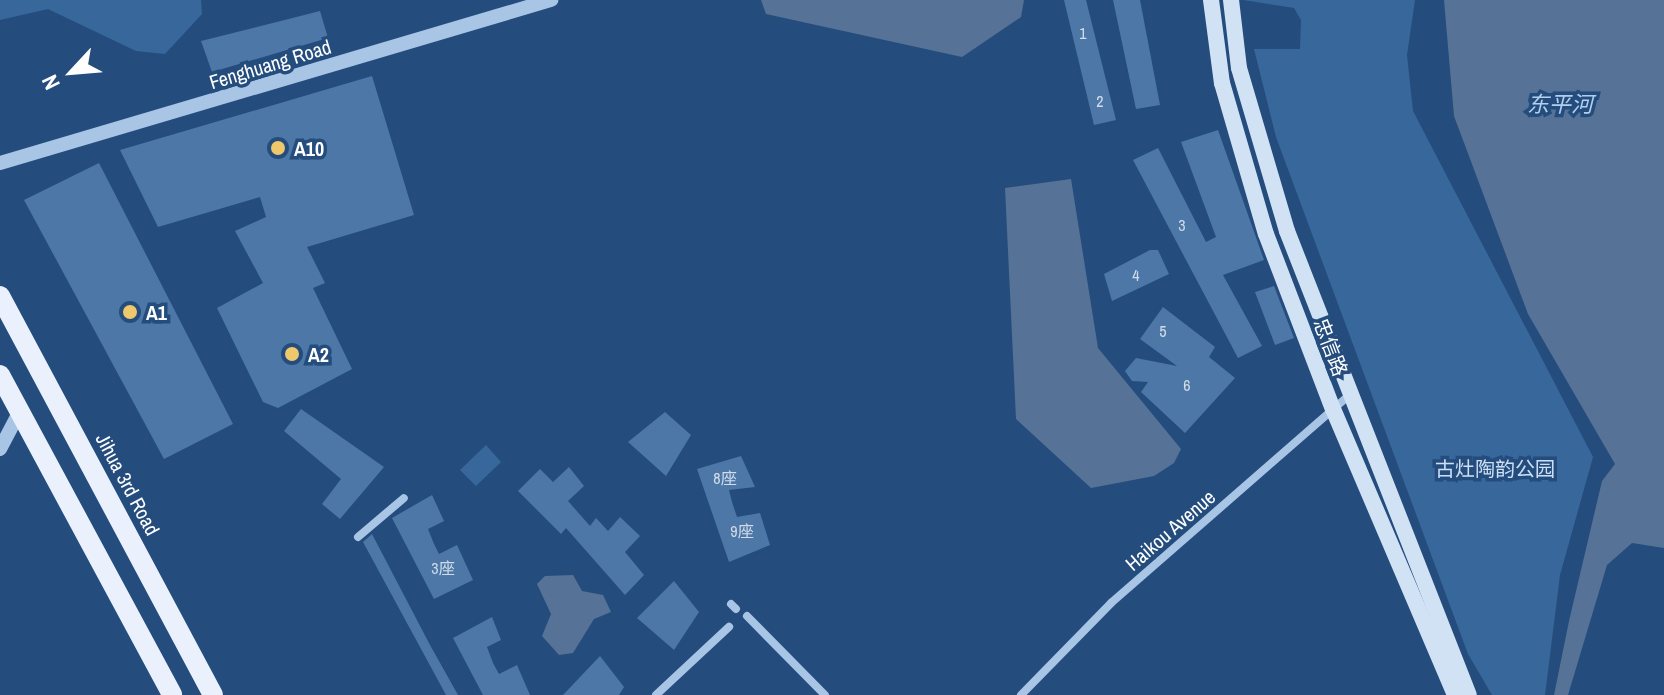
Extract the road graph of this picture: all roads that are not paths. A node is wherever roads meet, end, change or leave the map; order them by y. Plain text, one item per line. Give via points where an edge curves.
1 (551, 0) edge
2 (1211, 0) edge
3 (1231, 0) edge
4 (0, 163) edge
5 (0, 296) edge
6 (0, 375) edge
7 (1347, 397) junction
8 (1333, 409) junction
9 (19, 413) junction
10 (0, 449) edge
11 (404, 498) dead end
12 (358, 537) dead end
13 (747, 616) dead end
14 (729, 627) dead end
15 (172, 695) edge
16 (213, 695) edge
17 (656, 695) edge
18 (825, 695) edge
19 (1021, 695) edge
20 (1455, 695) edge
21 (1469, 695) edge

1 - 4 street, Fenghuang Road
2 - 8 main road, 忠信路 via 1236,136
3 - 7 main road, 忠信路 via 1239,68 1260,141
5 - 16 main road, Jihua 3rd Road
6 - 9 main road
7 - 8 street, Haikou Avenue
7 - 21 main road, 忠信路
8 - 19 street, Haikou Avenue via 1111,603
8 - 20 main road, 忠信路
9 - 10 street
9 - 15 main road
11 - 12 street
13 - 18 street
14 - 17 street

